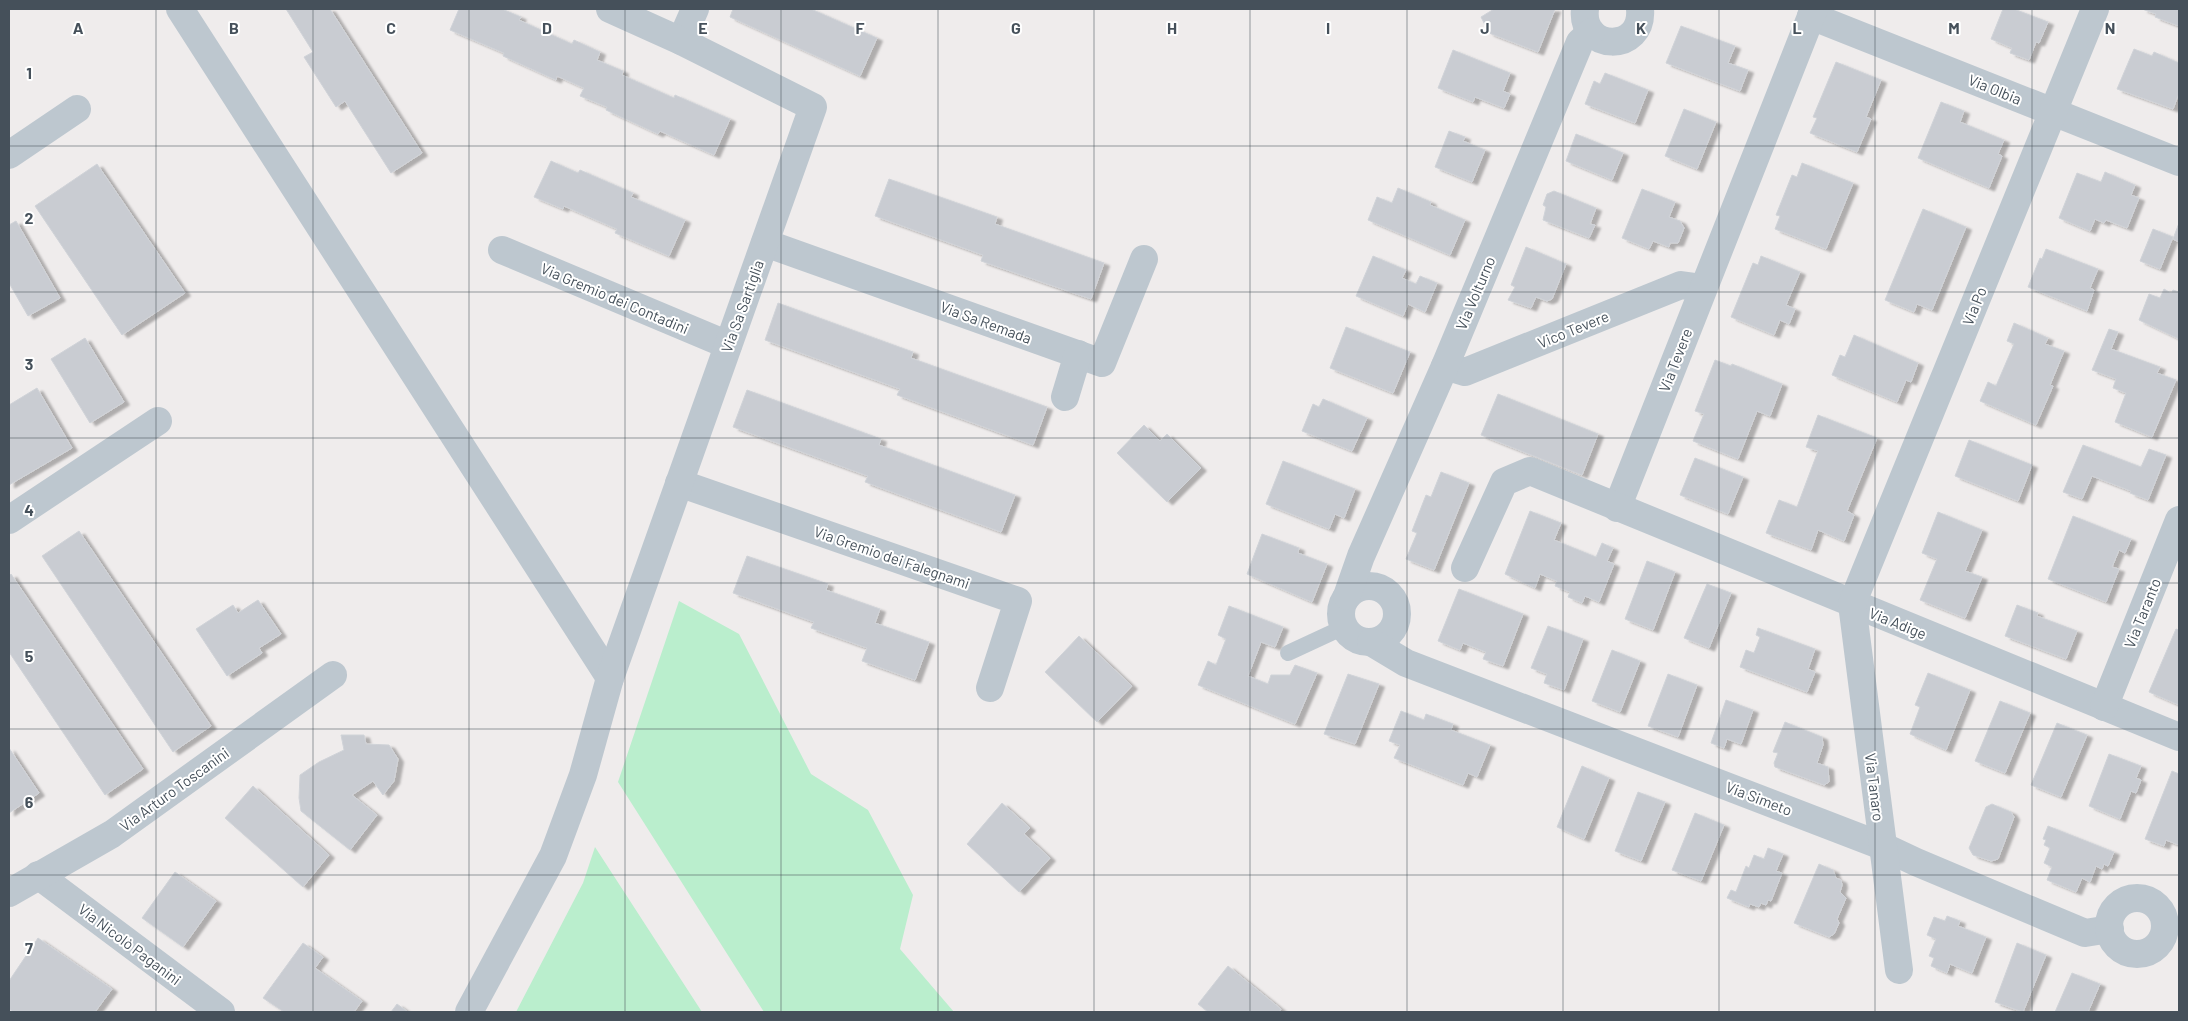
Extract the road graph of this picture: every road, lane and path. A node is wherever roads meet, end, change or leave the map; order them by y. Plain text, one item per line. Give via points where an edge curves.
1 (180, 9) edge
2 (610, 9) edge
3 (695, 9) edge
4 (1640, 9) edge
5 (2095, 9) edge
6 (1812, 12) edge
7 (1588, 20) edge
8 (681, 41) junction
9 (77, 110) dead end
10 (2054, 112) junction
11 (9, 155) edge
12 (2179, 162) edge
13 (765, 243) junction
14 (502, 250) dead end
15 (1144, 259) dead end
16 (1703, 288) junction
17 (728, 345) junction
18 (1078, 354) junction
19 (1445, 366) junction
20 (1065, 397) dead end
21 (158, 421) dead end
22 (679, 483) junction
23 (1618, 508) junction
24 (9, 520) edge
25 (2179, 520) edge
26 (1361, 556) junction
27 (1465, 568) dead end
28 (1378, 588) junction
29 (1347, 596) junction
30 (1852, 604) junction
31 (1395, 623) junction
32 (1344, 627) junction
33 (1371, 642) junction
34 (1288, 653) dead end
35 (1406, 663) junction
36 (333, 675) dead end
37 (610, 678) junction
38 (990, 688) dead end
39 (2104, 707) junction
40 (2179, 737) edge
41 (1882, 846) junction
42 (38, 875) junction
43 (9, 893) edge
44 (2110, 928) dead end
45 (1899, 970) dead end
46 (221, 1012) edge
47 (469, 1012) edge

1 - 37 street
2 - 8 street
3 - 8 street
4 - 7 street via 1637,28 1623,40 1606,42 1597,38
5 - 10 street, Via Po
6 - 10 street, Via Olbia
6 - 16 street, Via Tevere
7 - 19 street, Via Volturno
8 - 13 street, Via Sa Sartiglia via 813,107
9 - 11 street
10 - 12 street, Via Olbia
10 - 30 street, Via Po
13 - 17 street, Via Sa Sartiglia
13 - 18 street, Via Sa Remada
14 - 17 street, Via Gremio dei Contadini
15 - 18 street, Via Sa Remada via 1102,363
16 - 19 street, Vico Tevere via 1681,286 1465,372
16 - 23 street, Via Tevere
17 - 22 street, Via Sa Sartiglia
18 - 20 street
19 - 26 street, Via Volturno
21 - 24 street
22 - 37 street, Via Sa Sartiglia
22 - 38 street, Via Gremio dei Falegnami via 1018,601
23 - 27 street via 1530,471 1504,482
23 - 30 street, Via Adige
25 - 39 street, Via Taranto
26 - 28 street
26 - 29 street, Via Volturno
28 - 29 street via 1366,586
28 - 31 street via 1387,592 1393,601 1397,612
29 - 32 street via 1342,604
30 - 39 street, Via Adige
30 - 41 street, Via Tanaro
31 - 33 street via 1382,639
31 - 35 street
32 - 33 street via 1361,641
32 - 34 lane
33 - 35 street, Via Simeto
35 - 41 street, Via Simeto
36 - 42 street, Via Arturo Toscanini via 112,834
37 - 47 street, Via Sa Sartiglia via 583,775 554,856
39 - 40 street, Via Adige
41 - 44 street, Via Simeto via 2085,933
41 - 45 street, Via Tanaro
42 - 43 street, Via Arturo Toscanini
42 - 46 street, Via Nicolò Paganini

